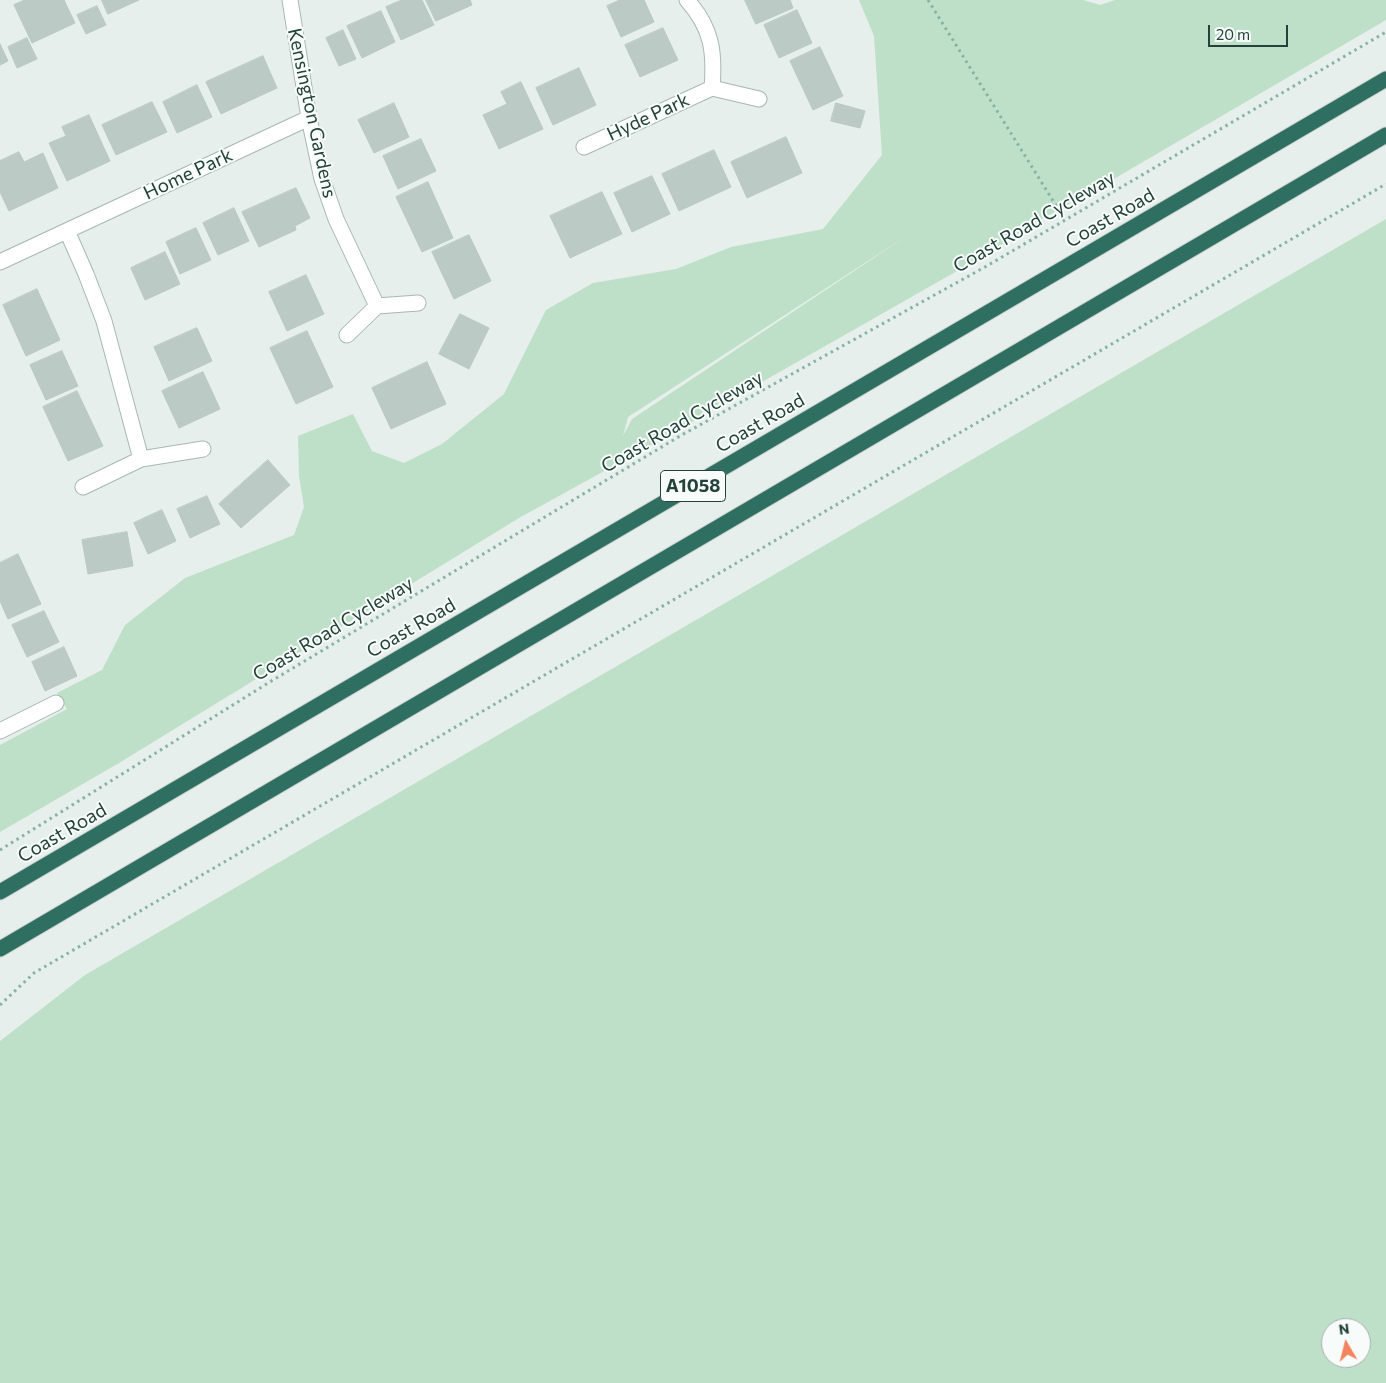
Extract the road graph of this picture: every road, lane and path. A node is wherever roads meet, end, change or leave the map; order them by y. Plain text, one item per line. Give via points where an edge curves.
1 (290, 0) edge
2 (687, 0) edge
3 (928, 0) edge
4 (1386, 32) edge
5 (1386, 79) edge
6 (712, 88) junction
7 (759, 99) dead end
8 (309, 118) junction
9 (1386, 136) edge
10 (584, 147) dead end
11 (1386, 184) edge
12 (1065, 220) junction
13 (67, 231) junction
14 (0, 262) edge
15 (418, 303) dead end
16 (377, 306) junction
17 (347, 335) dead end
18 (203, 449) dead end
19 (141, 459) junction
20 (83, 487) dead end
21 (56, 703) dead end
22 (0, 730) edge
23 (0, 850) edge
24 (0, 892) edge
25 (0, 949) edge
26 (0, 1005) edge

1 - 8 street, Kensington Gardens
2 - 6 street, Hyde Park via 700,16 712,48
3 - 12 path
4 - 12 path, Coast Road Cycleway / A1058
5 - 24 highway, Coast Road / A1058
6 - 7 street, Hyde Park
6 - 10 street, Hyde Park
8 - 13 street, Home Park
8 - 16 street, Kensington Gardens via 328,200
9 - 25 highway, A1058
11 - 26 path via 34,973
12 - 23 path, Coast Road Cycleway / A1058 via 680,436 273,680
13 - 14 street, Home Park
13 - 19 street via 102,313
15 - 16 street
16 - 17 street
18 - 19 street
19 - 20 street
21 - 22 street

